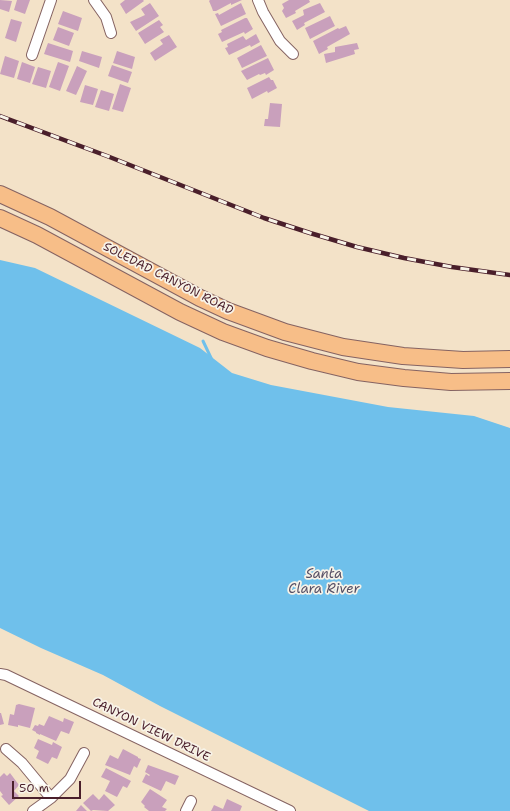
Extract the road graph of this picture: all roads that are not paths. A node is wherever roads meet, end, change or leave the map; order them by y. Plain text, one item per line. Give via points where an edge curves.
1 (52, 0) edge
2 (94, 0) edge
3 (258, 0) edge
4 (111, 33) dead end
5 (293, 54) dead end
6 (32, 55) dead end
7 (0, 194) edge
8 (0, 218) edge
9 (510, 359) edge
10 (510, 381) edge
11 (0, 674) edge
12 (6, 748) dead end
13 (84, 753) dead end
14 (51, 798) junction
15 (191, 801) dead end
16 (33, 811) edge
17 (186, 811) edge
18 (290, 811) edge

1 - 6 street
2 - 4 street via 106,17
3 - 5 street via 262,12 280,41
7 - 9 main road, SOLEDAD CANYON ROAD via 50,217 200,298 284,332 343,347 403,356 463,360
8 - 10 main road, SOLEDAD CANYON ROAD via 37,235 180,312 223,332 267,348 358,372 451,382
11 - 18 street, CANYON VIEW DRIVE
12 - 14 street
13 - 14 street via 70,780
14 - 16 street
15 - 17 street

